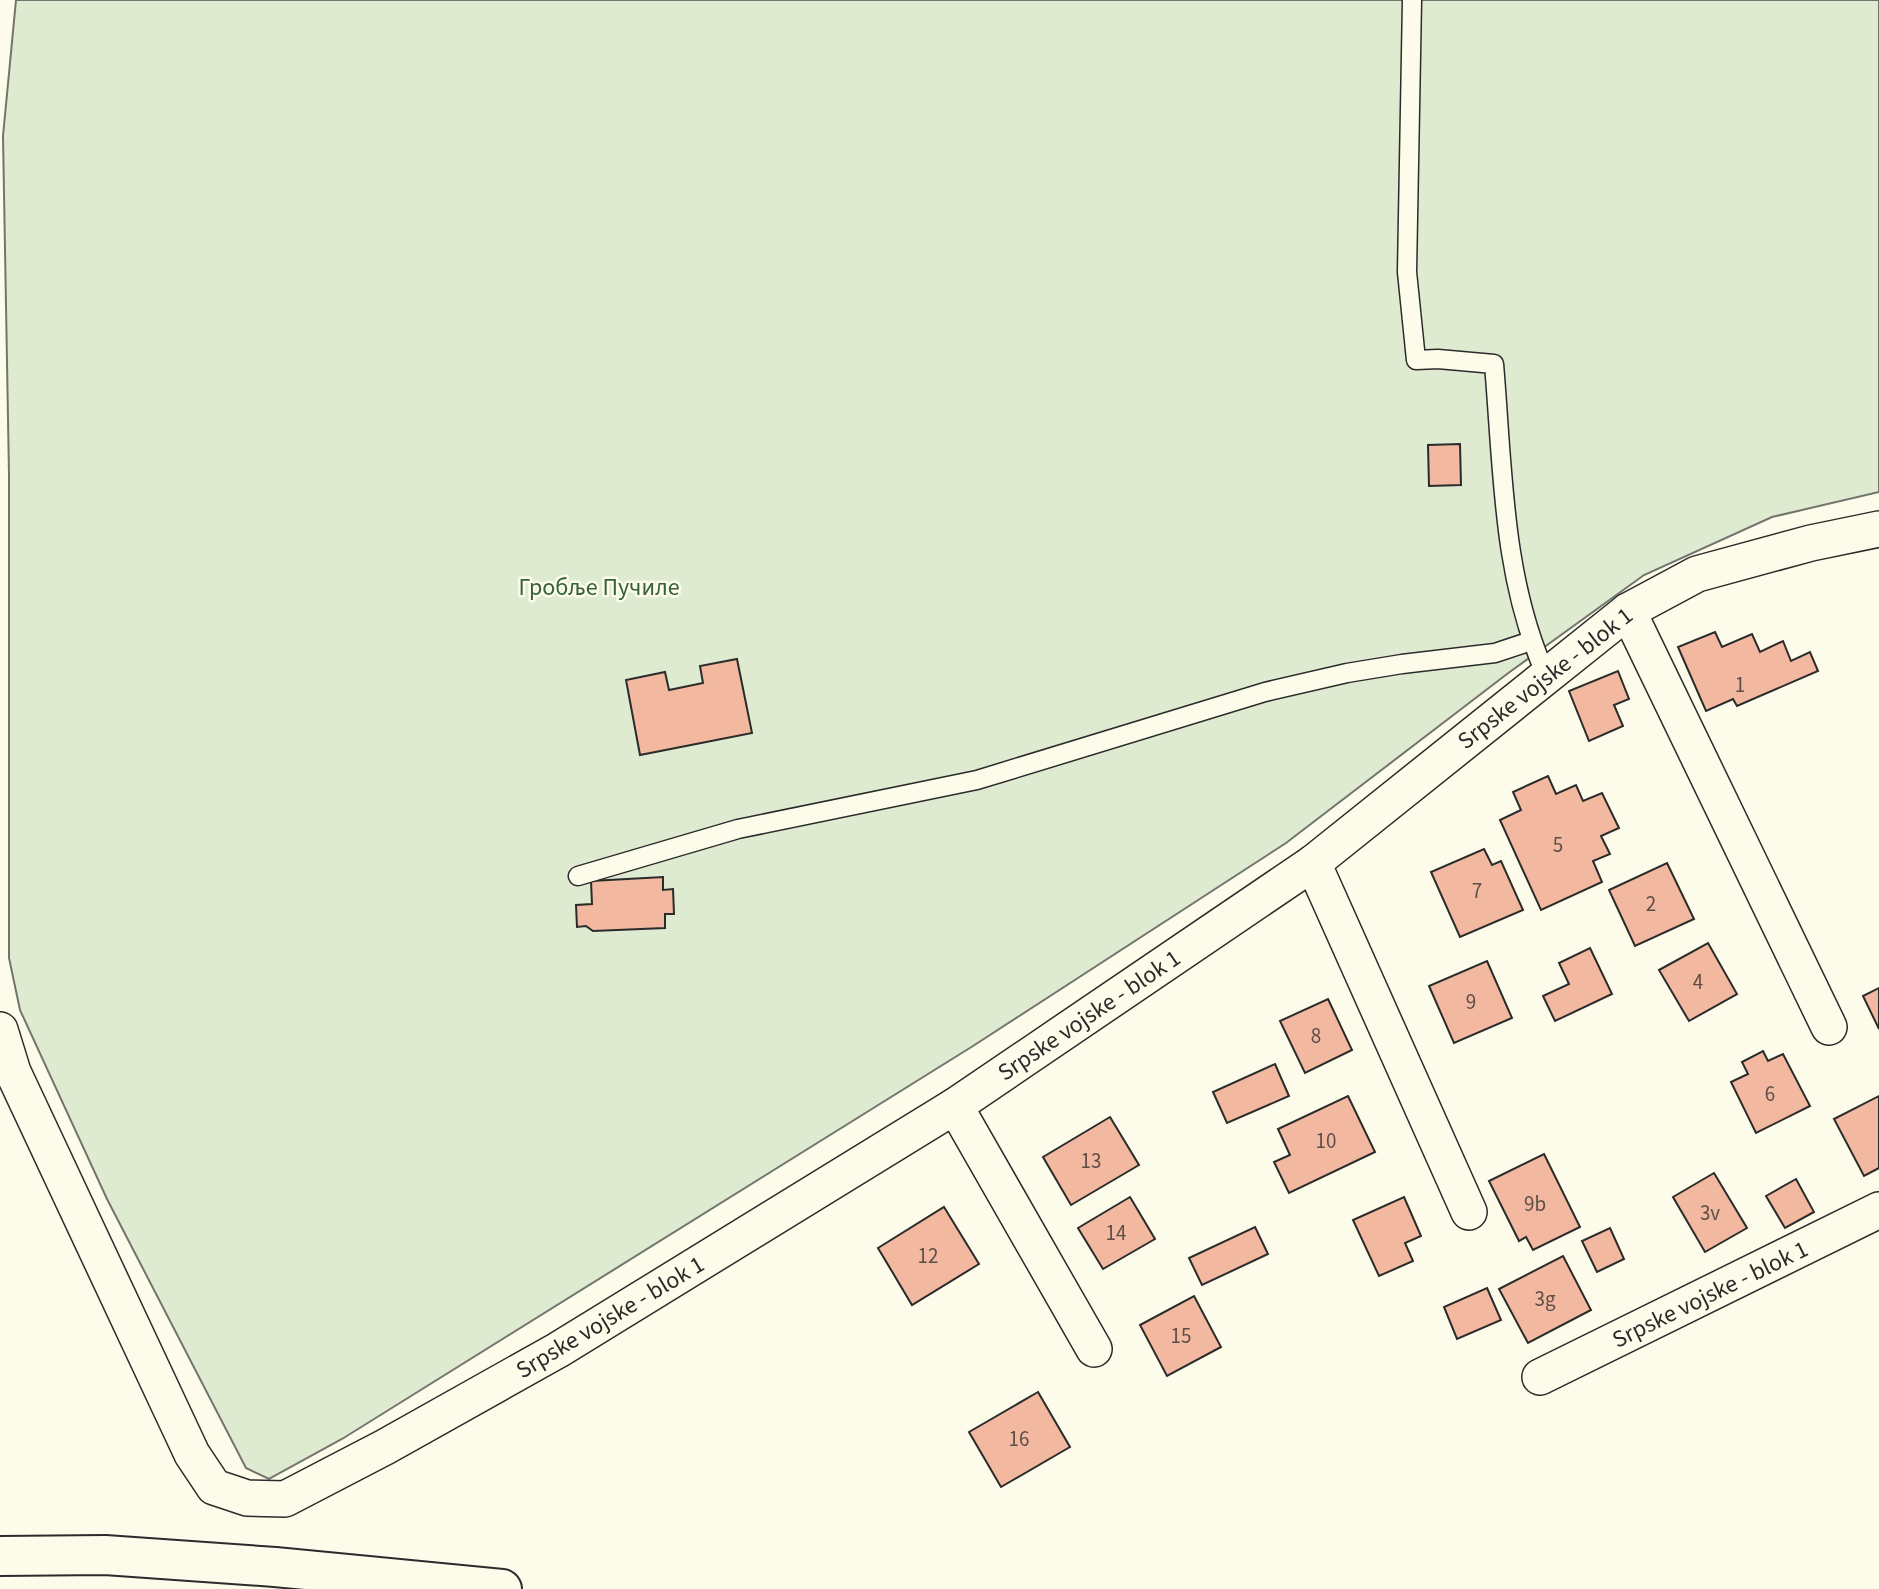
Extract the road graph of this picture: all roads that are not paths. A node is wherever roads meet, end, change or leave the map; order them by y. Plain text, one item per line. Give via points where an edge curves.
1 (1412, 0) edge
2 (1879, 529) edge
3 (1628, 611) junction
4 (1531, 641) junction
5 (1546, 675) junction
6 (1313, 863) junction
7 (578, 876) dead end
8 (1829, 1027) dead end
9 (0, 1030) edge
10 (955, 1106) junction
11 (1879, 1210) edge
12 (1469, 1212) dead end
13 (1094, 1349) dead end
14 (1540, 1377) dead end
15 (0, 1556) edge
16 (502, 1589) edge

1 - 4 lane via 1407,272 1416,360 1494,364 1511,561
2 - 3 street, Srpske vojske - blok 1 via 1696,574
3 - 5 street, Srpske vojske - blok 1
3 - 8 street
4 - 5 lane
4 - 7 lane via 1494,653 1347,673 1265,692 977,780 738,829
5 - 6 street, Srpske vojske - blok 1
6 - 10 street, Srpske vojske - blok 1
6 - 12 street
9 - 10 street, Srpske vojske - blok 1 via 13,1072 192,1454 214,1487 247,1498 285,1499 385,1447 558,1350
10 - 13 street
11 - 14 street, Srpske vojske - blok 1
15 - 16 main road via 104,1555

